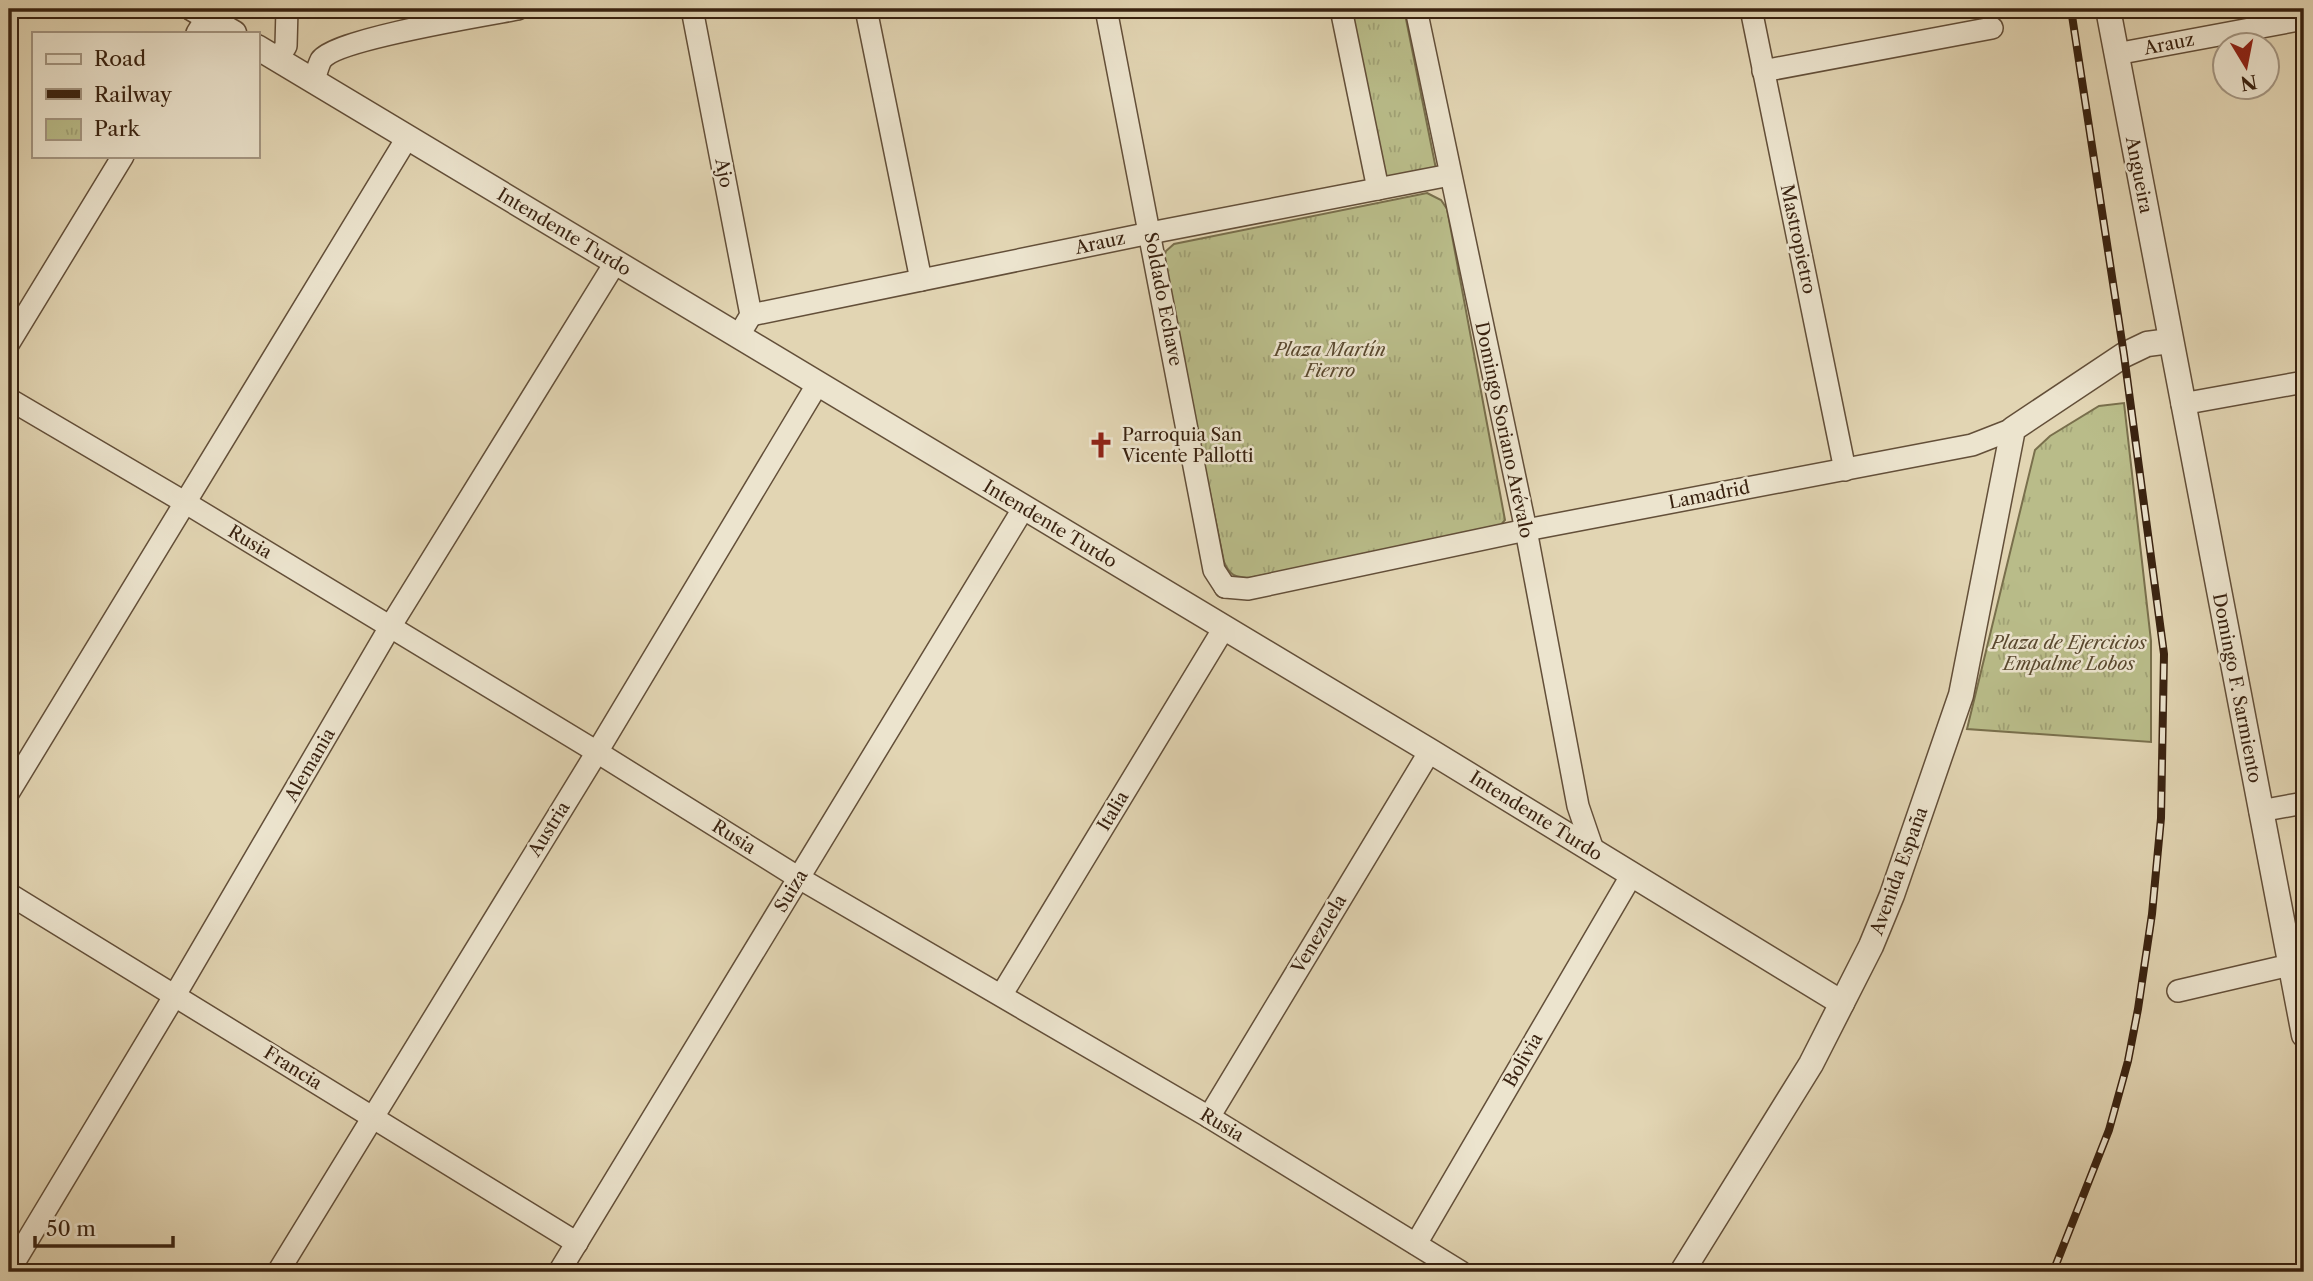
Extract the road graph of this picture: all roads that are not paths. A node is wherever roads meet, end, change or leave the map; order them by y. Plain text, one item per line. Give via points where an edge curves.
1 (287, 9) edge
2 (518, 9) edge
3 (692, 9) edge
4 (866, 9) edge
5 (1106, 9) edge
6 (1341, 9) edge
7 (1416, 9) edge
8 (1751, 9) edge
9 (2108, 9) edge
10 (488, 12) edge
11 (2304, 19) edge
12 (199, 20) edge
13 (1992, 28) dead end
14 (231, 32) edge
15 (268, 53) edge
16 (2116, 54) junction
17 (1763, 71) junction
18 (314, 80) junction
19 (408, 138) junction
20 (122, 158) edge
21 (1451, 175) junction
22 (1378, 189) junction
23 (1150, 233) junction
24 (615, 263) junction
25 (921, 280) junction
26 (745, 325) junction
27 (2170, 341) junction
28 (9, 343) edge
29 (2304, 382) edge
30 (817, 385) junction
31 (9, 399) edge
32 (2182, 404) junction
33 (2013, 429) junction
34 (1845, 470) junction
35 (186, 503) junction
36 (1023, 509) junction
37 (1526, 530) junction
38 (1225, 587) junction
39 (1217, 624) junction
40 (390, 627) junction
41 (1430, 751) junction
42 (597, 752) junction
43 (9, 792) edge
44 (2304, 803) edge
45 (2260, 811) junction
46 (1593, 850) junction
47 (1631, 876) junction
48 (799, 877) junction
49 (9, 894) edge
50 (2290, 965) junction
51 (2178, 991) dead end
52 (1002, 994) junction
53 (175, 995) junction
54 (1842, 1003) junction
55 (2304, 1035) edge
56 (372, 1116) junction
57 (1209, 1117) junction
58 (577, 1243) junction
59 (1416, 1244) junction
60 (9, 1271) edge
61 (278, 1272) edge
62 (559, 1272) edge
63 (1461, 1272) edge
64 (1682, 1272) edge

1 - 15 street via 286,46
2 - 10 street
3 - 26 street, Ajo
4 - 25 street
5 - 23 street, Soldado Echave
6 - 22 street
7 - 21 street, Domingo Soriano Arévalo
8 - 17 street, Mastropietro
9 - 16 street, Angueira
10 - 18 street via 334,51 322,60
11 - 16 street, Arauz
12 - 14 street
13 - 17 street
15 - 18 street, Intendente Turdo
16 - 27 street, Angueira
17 - 34 street, Mastropietro
18 - 19 street, Intendente Turdo
19 - 24 street, Intendente Turdo
19 - 35 street
20 - 28 street
21 - 22 street, Arauz
21 - 37 street, Domingo Soriano Arévalo
22 - 23 street, Arauz
23 - 25 street, Arauz
23 - 38 street, Soldado Echave via 1214,570
24 - 26 street, Intendente Turdo
24 - 40 street, Alemania
25 - 26 street, Arauz
26 - 30 street, Intendente Turdo
27 - 32 street, Domingo F. Sarmiento
27 - 33 street, Lamadrid via 2147,344 2124,355
29 - 32 street
30 - 36 street, Intendente Turdo
30 - 42 street, Austria
31 - 35 street, Rusia
32 - 45 street, Domingo F. Sarmiento
33 - 34 street, Lamadrid via 1972,445
33 - 54 street, Avenida España via 1961,695 1892,895
34 - 37 street, Lamadrid
35 - 40 street, Rusia
35 - 43 street
36 - 39 street, Intendente Turdo
36 - 48 street, Suiza
37 - 38 street, Lamadrid via 1248,589
37 - 46 street, Domingo Soriano Arévalo via 1578,806
38 - 39 street, Italia
39 - 41 street, Intendente Turdo
39 - 52 street, Italia
40 - 42 street, Rusia
40 - 53 street, Alemania
41 - 46 street, Intendente Turdo
41 - 57 street, Venezuela
42 - 48 street, Rusia
42 - 56 street, Austria
44 - 45 street
45 - 50 street, Domingo F. Sarmiento
46 - 47 street, Intendente Turdo
47 - 54 street, Intendente Turdo
47 - 59 street, Bolivia
48 - 52 street, Rusia
48 - 58 street, Suiza
49 - 53 street, Francia
50 - 51 street
50 - 55 street, Domingo F. Sarmiento
52 - 57 street, Rusia
53 - 56 street, Francia
53 - 60 street, Alemania
54 - 64 street, Avenida España via 1811,1064
56 - 58 street, Francia
56 - 61 street, Austria
57 - 59 street, Rusia
58 - 62 street, Suiza
59 - 63 street, Rusia

